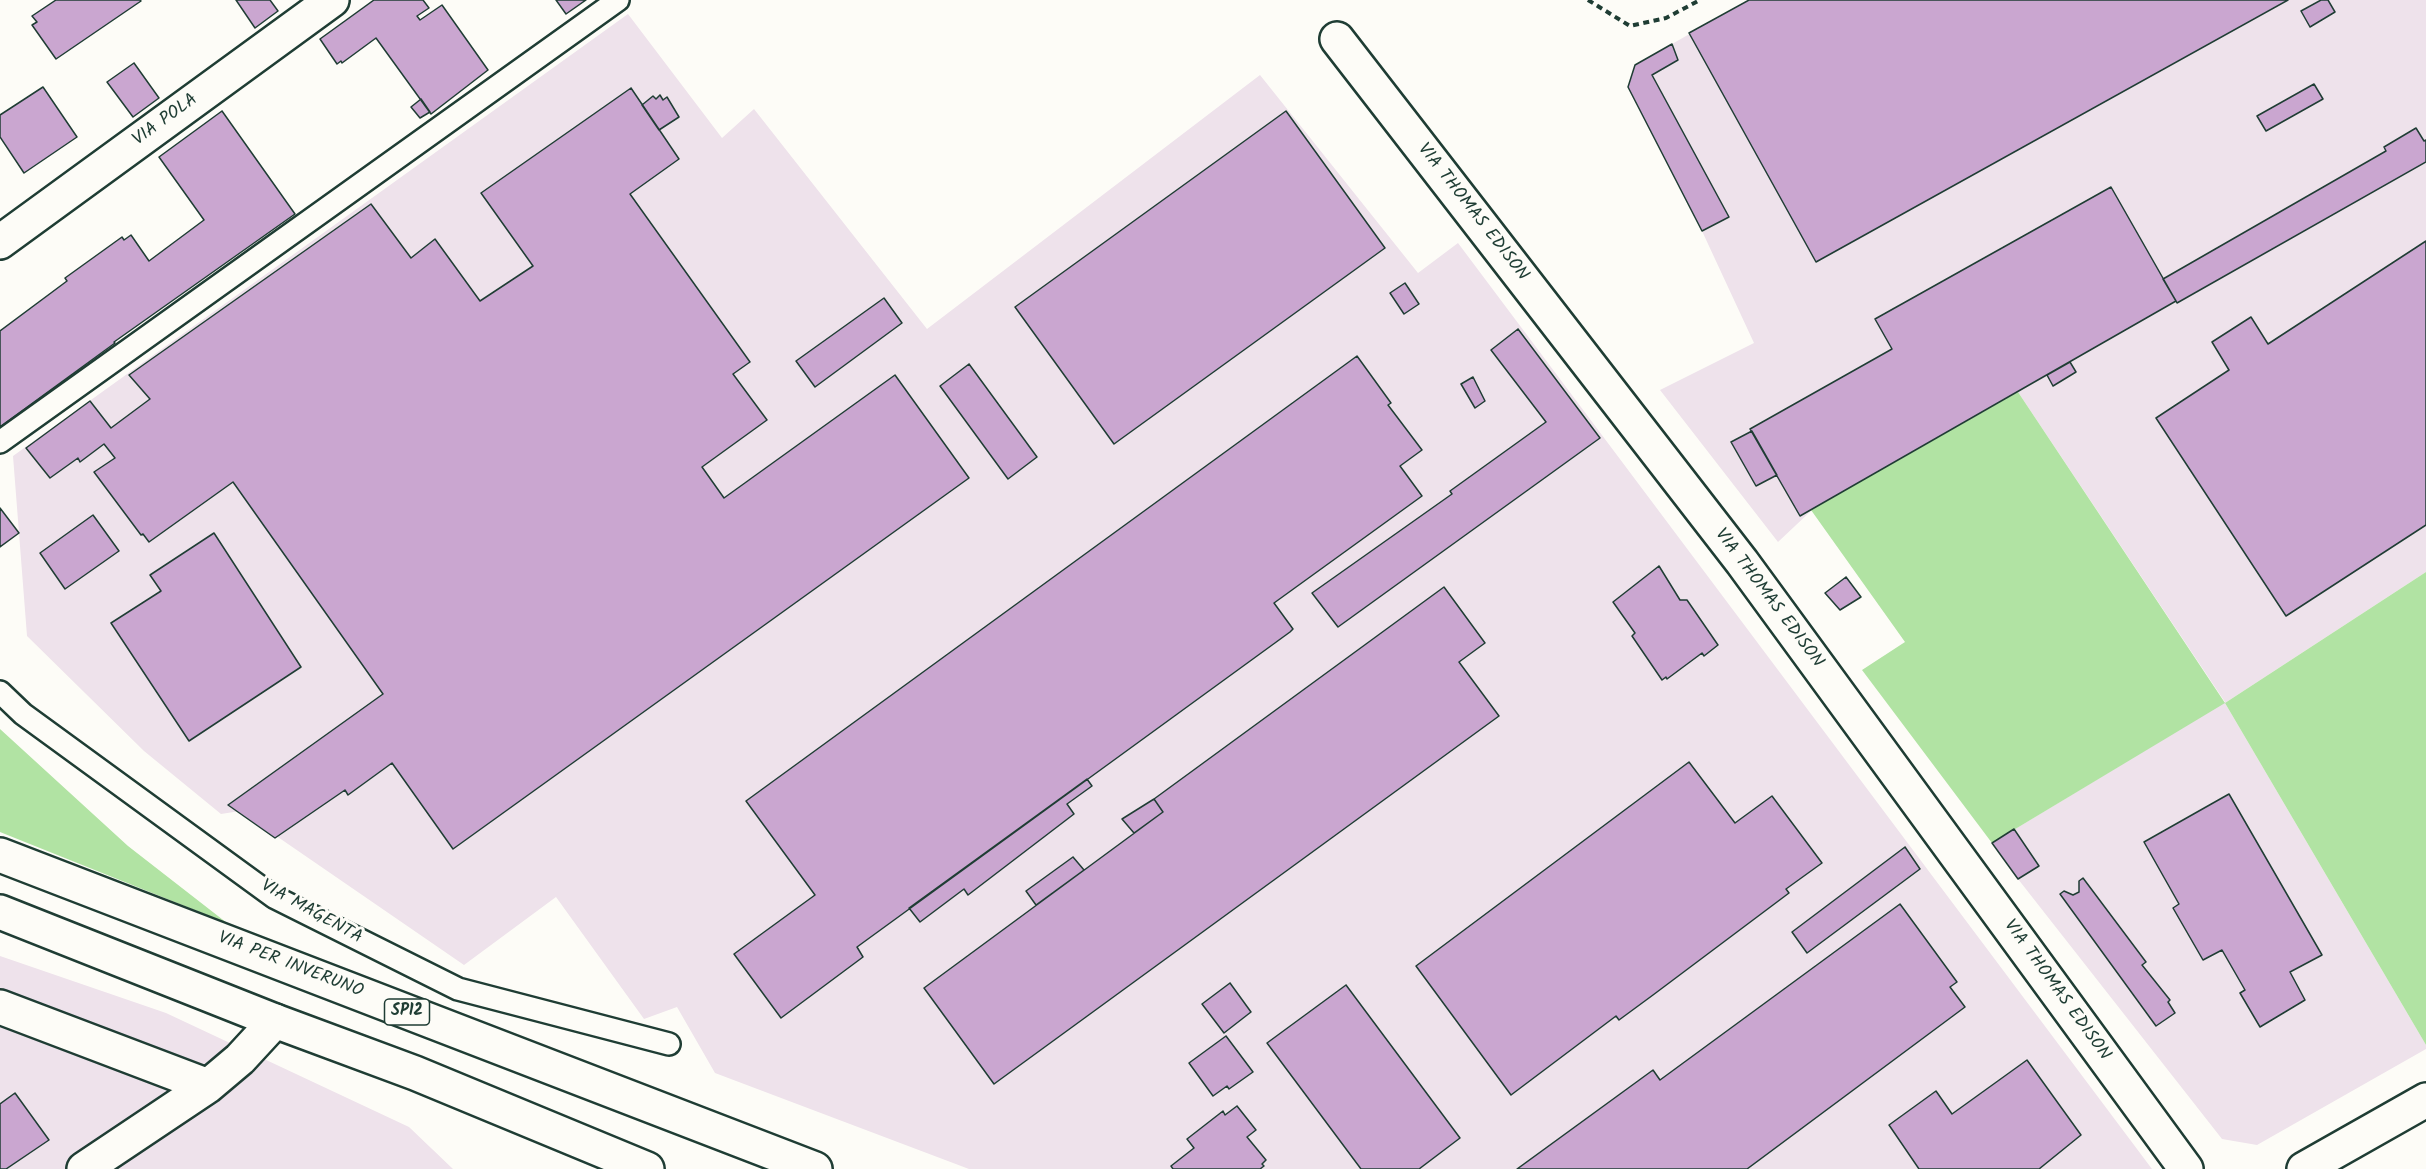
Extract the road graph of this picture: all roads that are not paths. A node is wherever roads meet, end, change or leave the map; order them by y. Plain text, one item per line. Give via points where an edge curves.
1 (332, 0) edge
2 (618, 0) edge
3 (1337, 39) dead end
4 (0, 242) edge
5 (0, 442) edge
6 (0, 692) edge
7 (0, 855) edge
8 (0, 912) edge
9 (0, 1006) edge
10 (275, 1021) junction
11 (669, 1044) dead end
12 (208, 1086) junction
13 (2426, 1100) edge
14 (84, 1169) edge
15 (647, 1169) edge
16 (815, 1169) edge
17 (2186, 1169) edge
18 (2304, 1169) edge

1 - 4 street, VIA POLA
2 - 5 lane
3 - 17 street, VIA THOMAS EDISON via 1742,562
6 - 11 lane, VIA MAGENTA via 23,714 274,897 458,989
7 - 16 street, VIA PER INVERUNO / SP12
8 - 10 street
9 - 12 street
10 - 12 street via 252,1048
10 - 15 street via 415,1073
12 - 14 street
13 - 18 street

